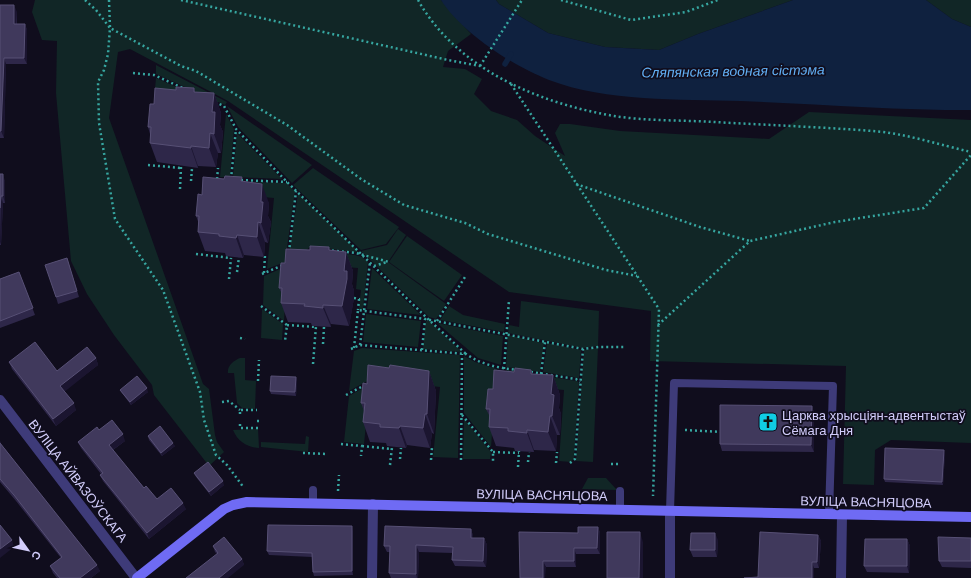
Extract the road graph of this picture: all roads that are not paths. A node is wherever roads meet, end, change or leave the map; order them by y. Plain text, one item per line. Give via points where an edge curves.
1 (0, 400) edge
2 (313, 490) dead end
3 (620, 491) dead end
4 (313, 503) junction
5 (373, 504) junction
6 (620, 510) junction
7 (670, 511) junction
8 (829, 514) junction
9 (842, 515) junction
10 (971, 517) edge
11 (137, 578) edge
12 (372, 578) edge
13 (670, 578) edge
14 (841, 578) edge

1 - 11 street, ВУЛІЦА АЙВАЗОЎСКАГА
2 - 4 lane
3 - 6 lane
4 - 5 street, ВУЛІЦА ВАСНЯЦОВА
4 - 11 street, ВУЛІЦА ВАСНЯЦОВА via 258,502 233,505 201,526
5 - 6 street, ВУЛІЦА ВАСНЯЦОВА
5 - 12 street
6 - 7 street, ВУЛІЦА ВАСНЯЦОВА
7 - 8 street, ВУЛІЦА ВАСНЯЦОВА
7 - 8 lane via 674,383 833,386
7 - 13 street
8 - 9 street, ВУЛІЦА ВАСНЯЦОВА
9 - 10 street, ВУЛІЦА ВАСНЯЦОВА
9 - 14 street

